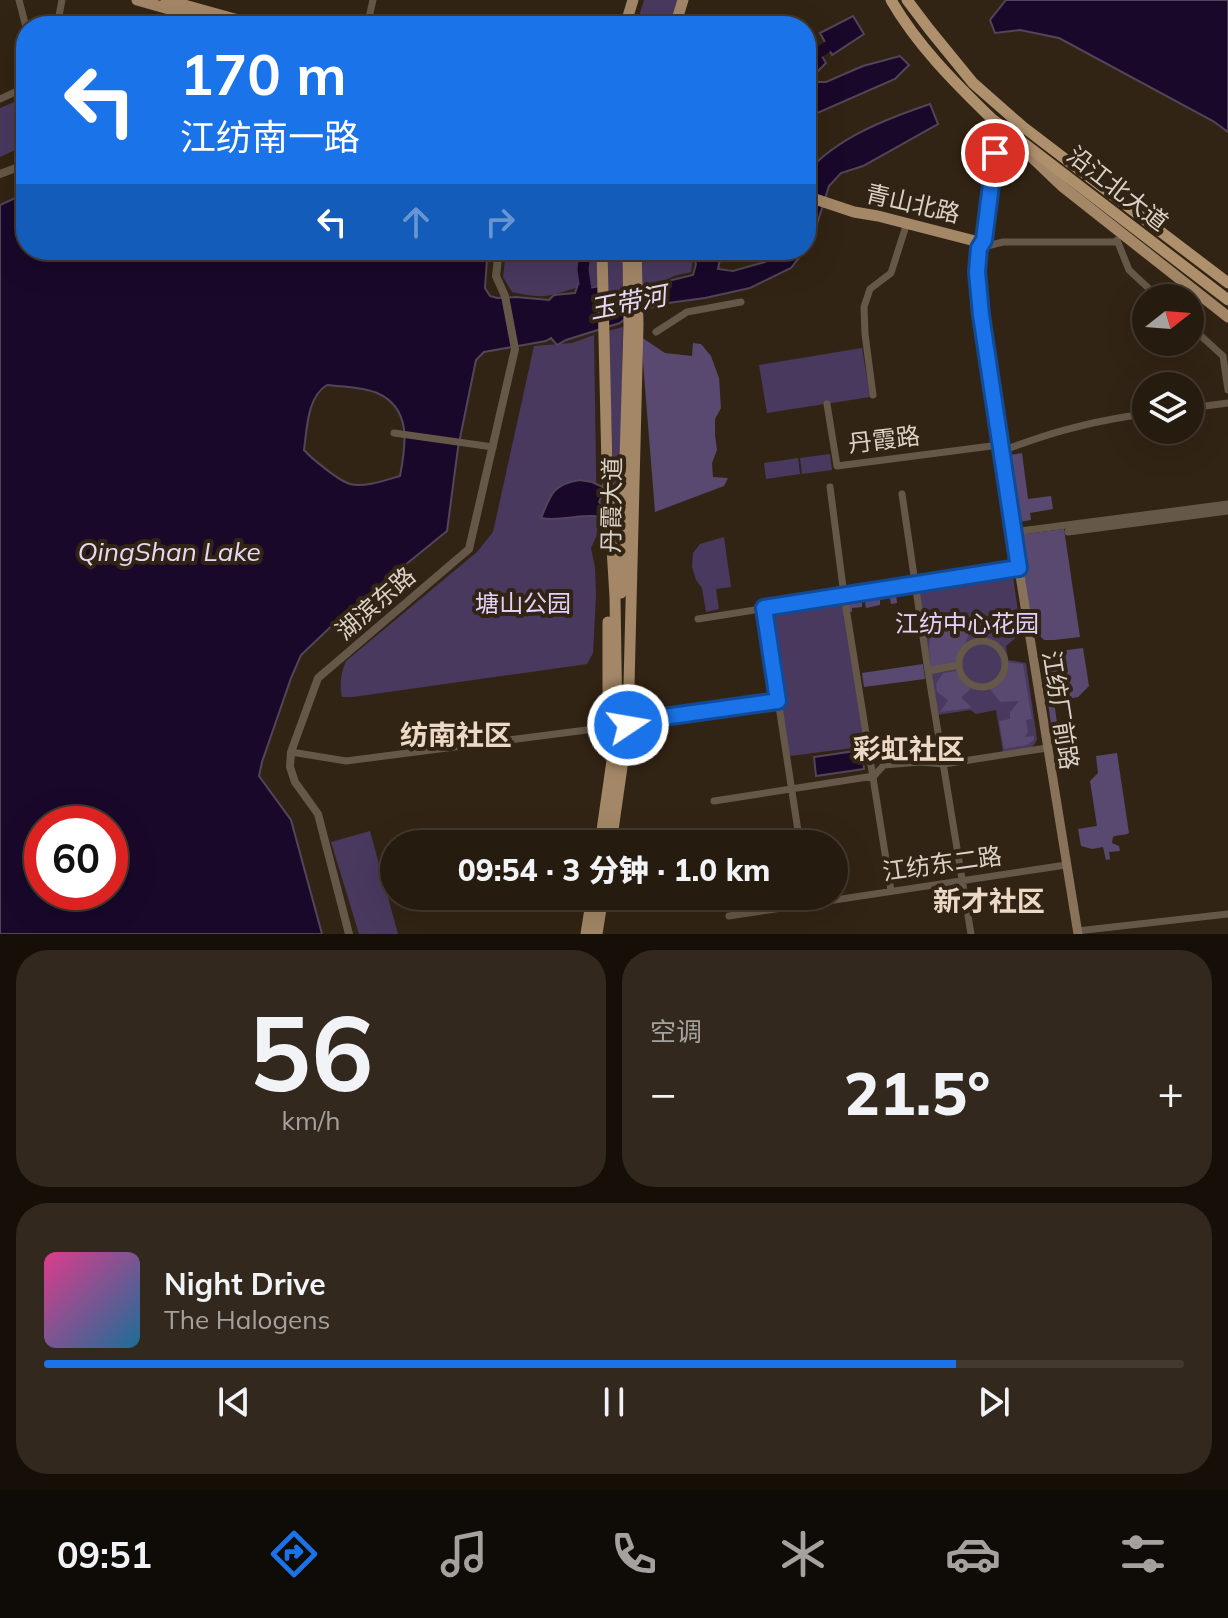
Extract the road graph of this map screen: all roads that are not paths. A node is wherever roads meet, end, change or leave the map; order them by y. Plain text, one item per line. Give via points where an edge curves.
1 (137, 0) edge
2 (166, 0) edge
3 (888, 0) edge
4 (907, 0) edge
5 (196, 4) edge
6 (194, 16) edge
7 (231, 16) edge
8 (991, 118) junction
9 (816, 200) edge
10 (816, 206) edge
11 (838, 210) junction
12 (905, 229) junction
13 (1118, 236) junction
14 (979, 245) junction
15 (498, 260) edge
16 (600, 260) edge
17 (629, 260) edge
18 (635, 260) edge
19 (632, 279) junction
20 (1228, 283) edge
21 (1144, 284) edge
22 (1228, 300) edge
23 (741, 302) dead end
24 (1228, 317) edge
25 (656, 332) dead end
26 (1204, 339) edge
27 (1228, 390) edge
28 (873, 395) dead end
29 (827, 404) dead end
30 (1228, 405) edge
31 (1204, 408) edge
32 (1132, 416) edge
33 (398, 433) dead end
34 (493, 447) junction
35 (1000, 451) junction
36 (830, 487) dead end
37 (902, 494) dead end
38 (1228, 504) edge
39 (1228, 511) edge
40 (1013, 532) junction
41 (1068, 532) dead end
42 (1019, 568) junction
43 (915, 584) junction
44 (844, 595) junction
45 (764, 608) junction
46 (698, 619) dead end
47 (959, 665) junction
48 (928, 671) junction
49 (778, 701) junction
50 (619, 724) junction
51 (1047, 748) junction
52 (291, 752) junction
53 (618, 761) junction
54 (944, 764) junction
55 (874, 776) junction
56 (792, 789) junction
57 (714, 801) dead end
58 (603, 830) edge
59 (612, 830) edge
60 (798, 830) edge
61 (1066, 865) junction
62 (963, 881) junction
63 (891, 891) junction
64 (848, 896) edge
65 (590, 910) edge
66 (601, 910) edge
67 (759, 910) edge
68 (1228, 914) edge
69 (729, 916) dead end
70 (1078, 933) edge
71 (349, 934) edge
72 (586, 934) edge
73 (597, 934) edge
74 (971, 934) edge

1 - 6 main road
2 - 5 main road
3 - 8 highway, 沿江北大道
4 - 20 highway, 沿江北大道 via 973,83
5 - 7 main road
8 - 13 main road
8 - 22 highway, 沿江北大道
9 - 11 main road
10 - 11 main road
11 - 12 main road, 青山北路
11 - 14 main road, 青山北路
12 - 14 main road, 青山北路
12 - 28 street via 891,273 870,289 864,307
13 - 14 street
13 - 21 street via 1129,270
13 - 24 main road
14 - 14 street via 984,240 995,153 991,152
14 - 35 main road, 江纺厂前路 via 981,315
15 - 34 street, 湖滨东路 via 496,276 515,349
16 - 50 main road, 丹霞大道 via 599,427
17 - 19 main road, 丹霞大道
18 - 19 main road, 丹霞大道
19 - 50 main road, 丹霞大道
23 - 25 street via 687,312
26 - 27 street via 1223,356
29 - 35 street, 丹霞路 via 837,466
30 - 31 street
32 - 35 street via 1039,436
33 - 34 street
34 - 52 street, 湖滨东路 via 469,549 318,678
35 - 40 main road, 江纺厂前路
36 - 44 street
37 - 43 street
38 - 40 street
39 - 41 street
40 - 42 main road, 江纺厂前路
42 - 43 street
42 - 51 main road, 江纺厂前路
43 - 44 street
43 - 48 street
44 - 45 street
44 - 55 street
45 - 46 street
45 - 49 street
47 - 47 street via 963,651 981,641 995,645 1004,665 999,679 986,686 971,684
47 - 48 street
48 - 54 street
49 - 50 street
49 - 56 street
50 - 52 street via 346,761
50 - 53 main road, 丹霞大道
50 - 53 main road, 丹霞大道
51 - 54 street
51 - 61 main road, 江纺厂前路
52 - 71 street via 295,782 318,814
53 - 58 main road, 丹霞大道
53 - 59 main road, 丹霞大道
54 - 55 street via 884,765
54 - 62 street
55 - 56 street
55 - 63 street
56 - 57 street
56 - 60 street
61 - 62 street, 江纺东二路
61 - 70 main road, 江纺厂前路
62 - 63 street, 江纺东二路
62 - 74 street
63 - 64 street, 江纺东二路
65 - 72 main road
66 - 73 main road
67 - 69 street, 江纺东二路
68 - 70 street

